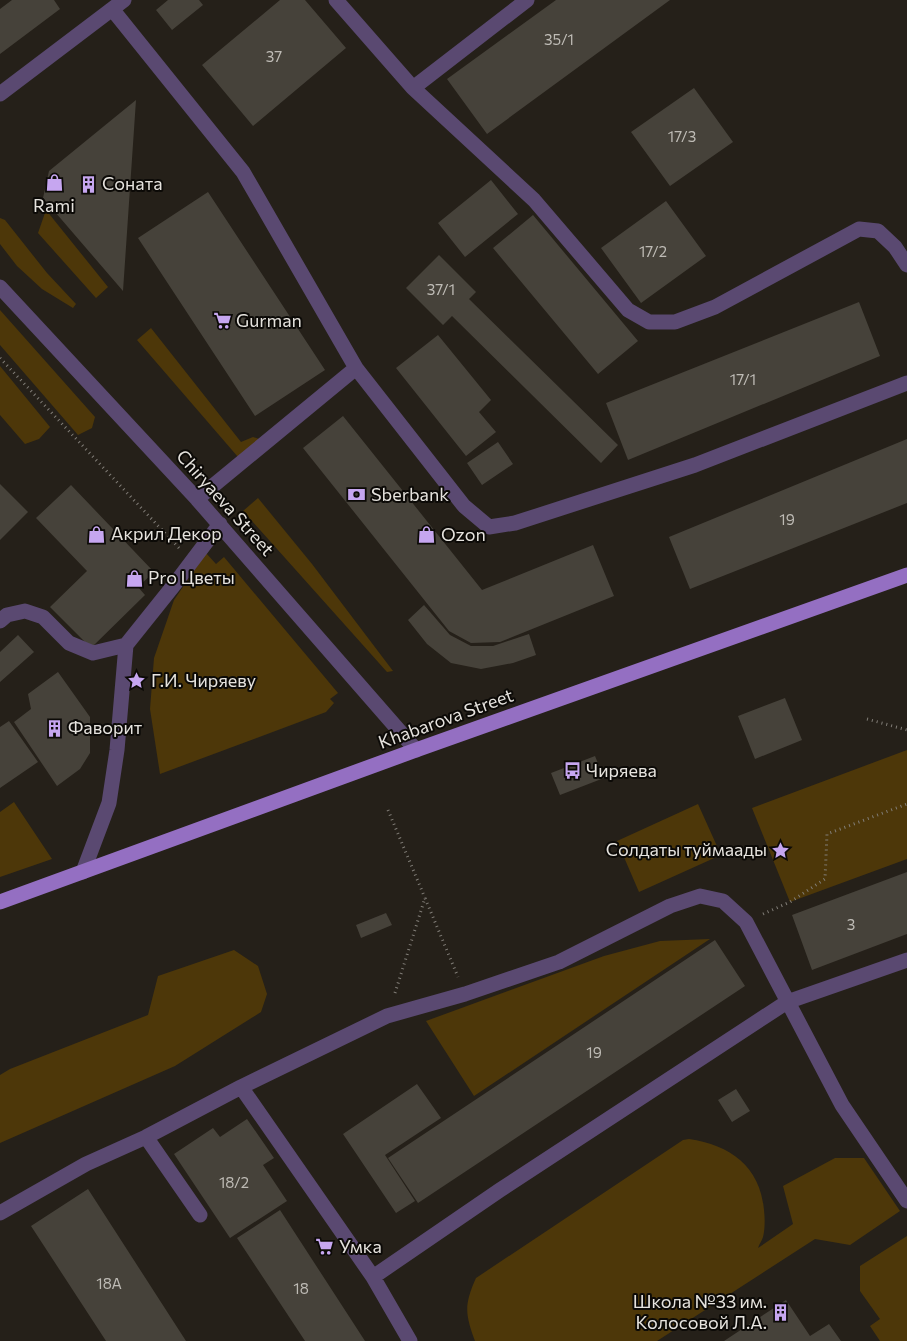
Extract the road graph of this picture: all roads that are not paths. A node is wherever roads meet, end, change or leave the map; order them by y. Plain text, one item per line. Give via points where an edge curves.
1 (124, 0) edge
2 (336, 0) edge
3 (527, 0) edge
4 (112, 9) junction
5 (413, 88) junction
6 (0, 94) edge
7 (907, 265) edge
8 (0, 287) edge
9 (356, 368) junction
10 (907, 383) edge
11 (197, 499) junction
12 (220, 524) junction
13 (907, 575) edge
14 (0, 621) edge
15 (126, 645) junction
16 (416, 750) junction
17 (84, 872) junction
18 (0, 902) edge
19 (907, 960) edge
20 (787, 1002) junction
21 (241, 1088) junction
22 (146, 1137) junction
23 (907, 1201) edge
24 (0, 1213) edge
25 (200, 1215) dead end
26 (373, 1278) junction
27 (410, 1341) edge

1 - 4 street
2 - 5 street
3 - 5 street
4 - 6 street
4 - 9 street via 243,172
5 - 7 street via 534,200 628,310 649,322 675,322 715,307 859,229 878,231 895,246
8 - 11 street, Chiryaeva Street
9 - 10 street via 464,506 489,527 515,523 695,465
9 - 11 street
11 - 12 street, Chiryaeva Street
12 - 15 street
12 - 16 street, Chiryaeva Street
13 - 16 main road, Khabarova Street
14 - 15 street via 7,615 25,611 43,616 69,643 93,652
15 - 17 street via 109,803
16 - 17 main road, Khabarova Street
17 - 18 main road, Khabarova Street
19 - 20 street
20 - 21 street via 746,922 722,901 700,896 670,906 559,962 387,1016
20 - 23 street via 842,1105
20 - 26 street via 500,1190
21 - 22 street
21 - 26 street
22 - 24 street via 86,1164
22 - 25 street
26 - 27 street

